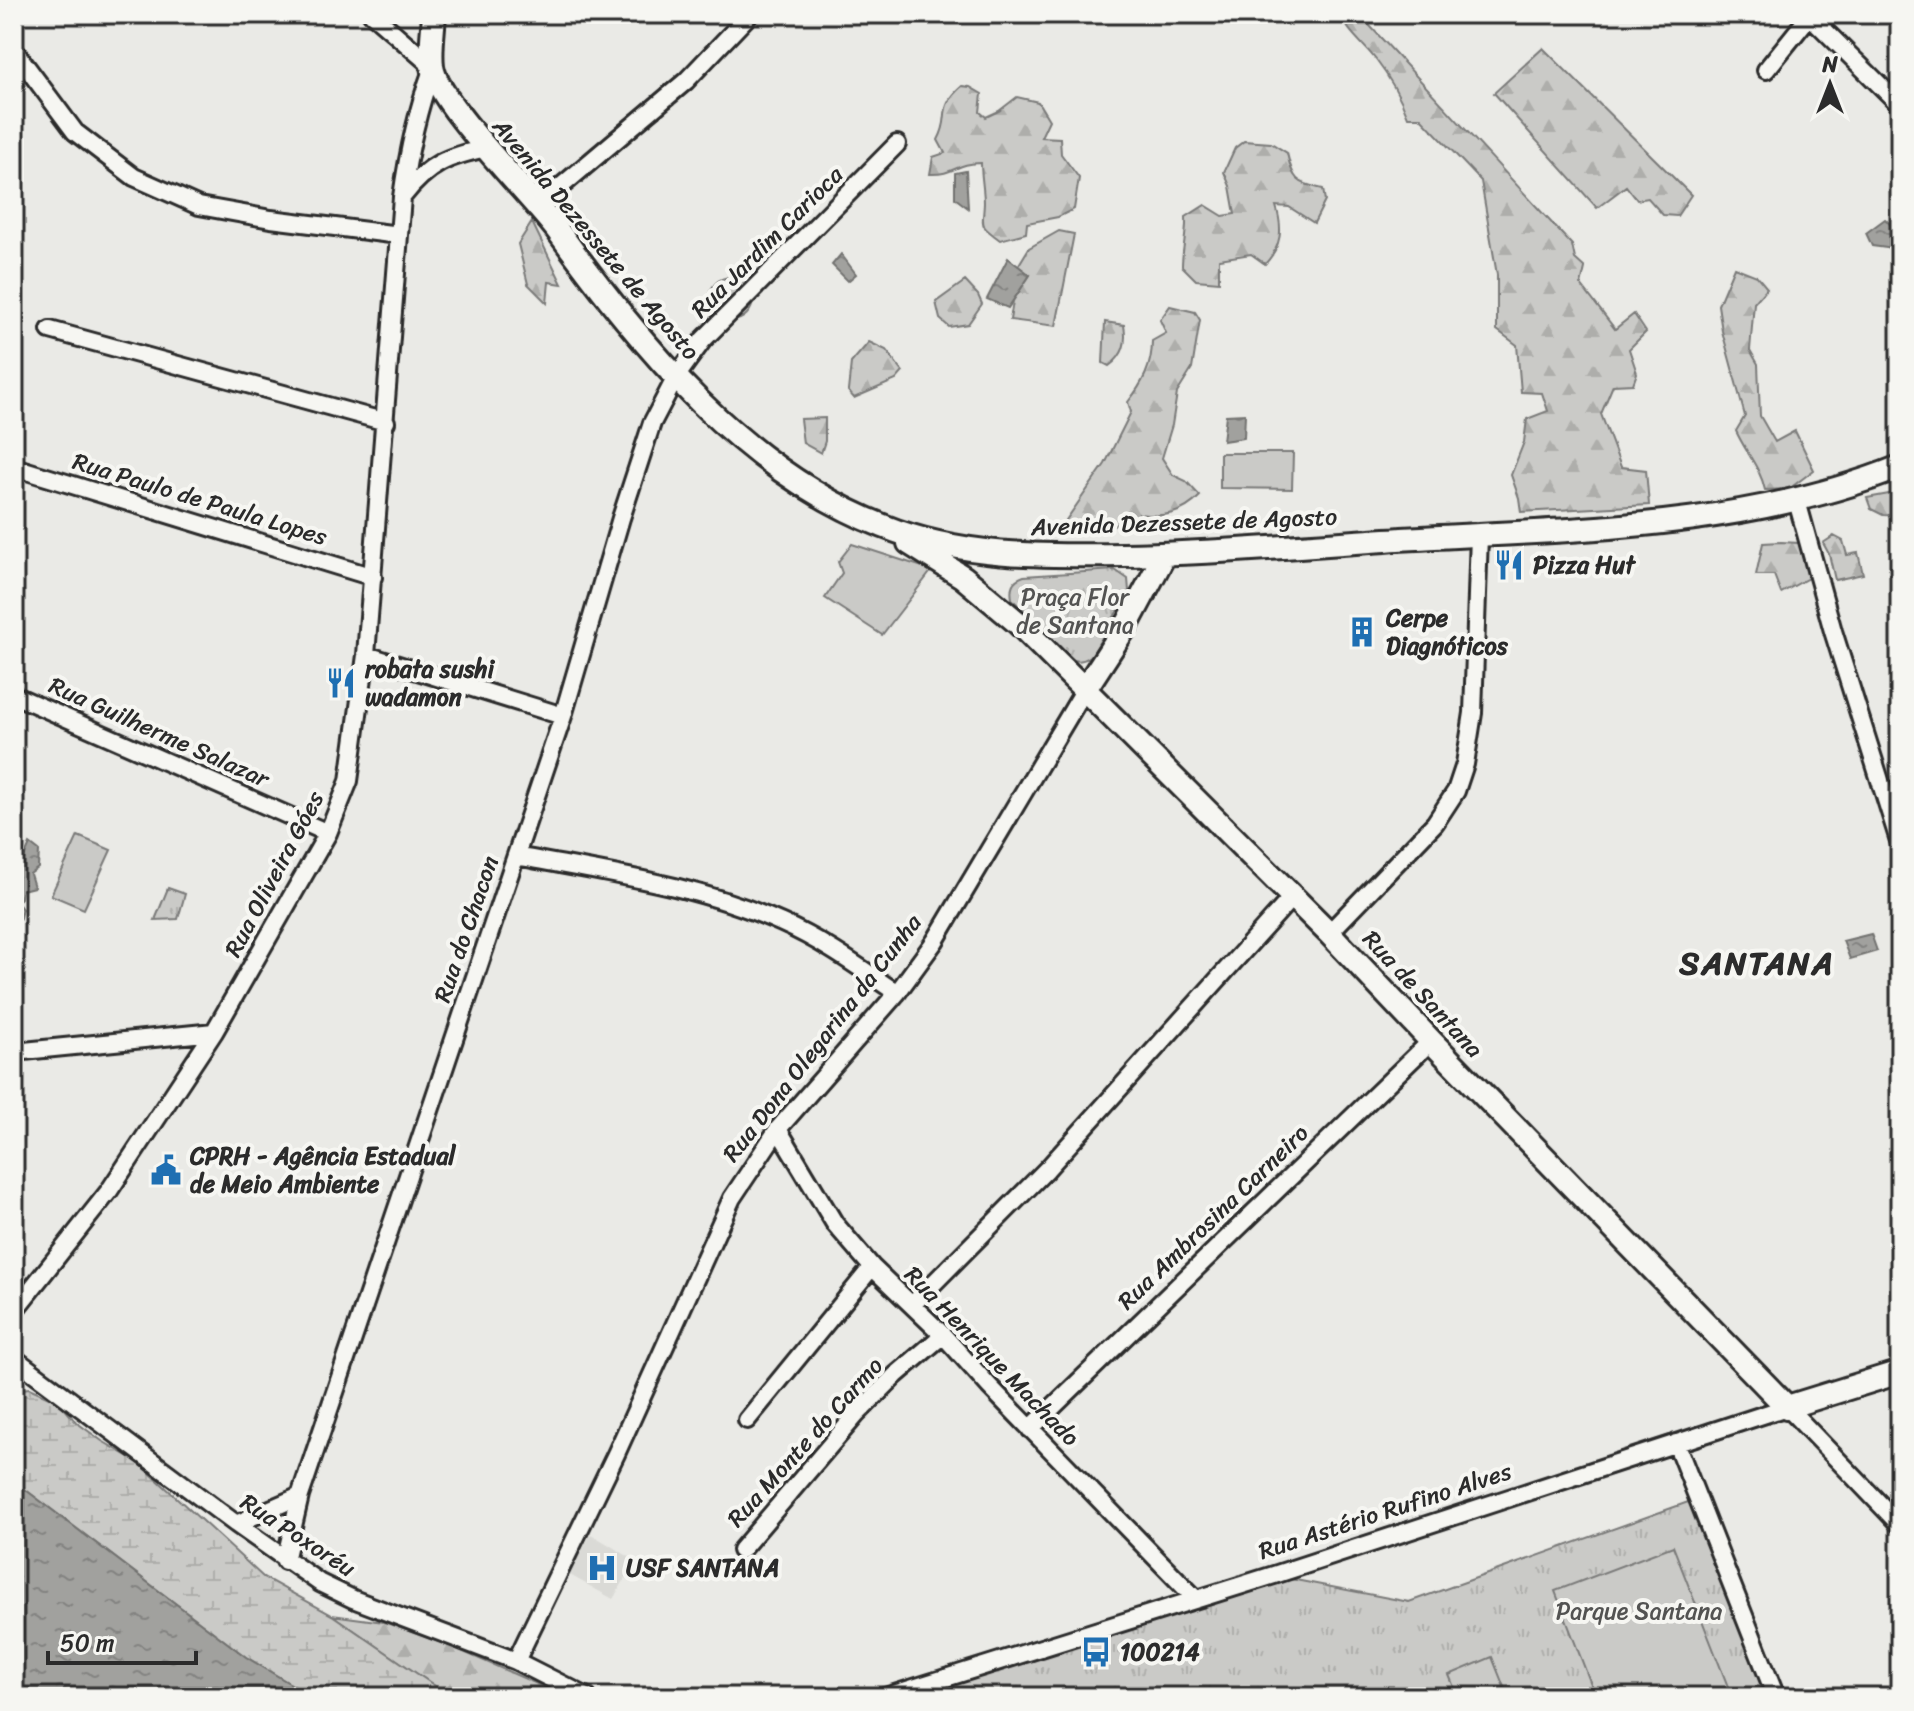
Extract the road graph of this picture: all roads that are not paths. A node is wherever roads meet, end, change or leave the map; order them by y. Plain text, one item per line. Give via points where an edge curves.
1 (372, 14) edge
2 (444, 14) edge
3 (750, 14) edge
4 (1810, 15) edge
5 (433, 24) edge
6 (14, 50) edge
7 (432, 68) junction
8 (1766, 70) dead end
9 (1900, 105) edge
10 (897, 144) dead end
11 (487, 148) junction
12 (402, 197) junction
13 (539, 205) junction
14 (399, 235) junction
15 (50, 330) dead end
16 (676, 377) junction
17 (386, 422) junction
18 (14, 467) edge
19 (1900, 467) edge
20 (1797, 501) junction
21 (885, 527) junction
22 (1479, 535) junction
23 (1165, 554) junction
24 (373, 577) junction
25 (366, 655) junction
26 (1085, 689) junction
27 (14, 695) edge
28 (563, 716) junction
29 (328, 833) junction
30 (1900, 844) edge
31 (516, 856) junction
32 (1293, 896) junction
33 (1329, 933) junction
34 (897, 993) junction
35 (214, 1032) junction
36 (1431, 1041) junction
37 (14, 1052) edge
38 (778, 1129) junction
39 (872, 1267) junction
40 (912, 1305) junction
41 (14, 1311) edge
42 (943, 1335) junction
43 (14, 1358) edge
44 (1900, 1372) edge
45 (1787, 1407) junction
46 (747, 1420) dead end
47 (1030, 1429) junction
48 (1676, 1443) junction
49 (300, 1496) junction
50 (236, 1524) junction
51 (1900, 1525) edge
52 (741, 1550) dead end
53 (285, 1561) junction
54 (1195, 1598) junction
55 (516, 1661) junction
56 (587, 1697) edge
57 (885, 1697) edge
58 (1776, 1697) edge

1 - 7 street
2 - 5 main road
3 - 13 street via 686,81
4 - 8 street
4 - 9 street
5 - 7 main road
6 - 14 street via 75,132 134,177 199,206
7 - 11 main road, Avenida Dezessete de Agosto via 457,112
7 - 12 street, Rua Oliveira Góes
10 - 16 street, Rua Jardim Carioca via 703,340
11 - 12 street via 435,164
11 - 13 main road, Avenida Dezessete de Agosto
12 - 14 street, Rua Oliveira Góes
13 - 16 main road, Avenida Dezessete de Agosto via 639,337
14 - 17 street, Rua Oliveira Góes
15 - 17 street
16 - 21 main road, Avenida Dezessete de Agosto via 767,460
16 - 28 street, Rua do Chacon via 647,438
17 - 24 street, Rua Oliveira Góes
18 - 24 street, Rua Paulo de Paula Lopes
19 - 20 main road, Avenida Dezessete de Agosto
20 - 22 main road, Avenida Dezessete de Agosto via 1658,522
20 - 30 street
21 - 23 main road, Avenida Dezessete de Agosto via 946,546 991,552
21 - 26 main road, Rua de Santana via 974,586
22 - 23 main road, Avenida Dezessete de Agosto
22 - 33 street via 1473,713 1456,791 1435,823
23 - 26 main road, Rua Dona Olegarina da Cunha
24 - 25 street, Rua Oliveira Góes
25 - 28 street
25 - 29 street, Rua Oliveira Góes via 349,781
26 - 32 main road, Rua de Santana
26 - 34 street, Rua Dona Olegarina da Cunha via 935,941
27 - 29 street, Rua Guilherme Salazar
28 - 31 street, Rua do Chacon
29 - 35 street, Rua Oliveira Góes
31 - 34 street via 635,879 752,911 813,938
31 - 49 street, Rua do Chacon
32 - 33 main road, Rua de Santana
32 - 40 street via 1077,1136
33 - 36 main road, Rua de Santana
34 - 38 street, Rua Dona Olegarina da Cunha
35 - 37 street
35 - 41 street, Rua Oliveira Góes via 109,1191
36 - 45 main road, Rua de Santana
36 - 47 street, Rua Ambrosina Carneiro
38 - 39 street, Rua Henrique Machado via 835,1224
38 - 55 street, Rua Dona Olegarina da Cunha via 732,1198
39 - 40 street, Rua Henrique Machado
39 - 46 street
40 - 42 street, Rua Henrique Machado
42 - 47 street, Rua Henrique Machado
42 - 52 street, Rua Monte do Carmo via 856,1415
43 - 50 street, Rua Poxoréu
44 - 45 main road, Rua Astério Rufino Alves
45 - 48 street, Rua Astério Rufino Alves
45 - 51 street, Rua de Santana
47 - 54 street, Rua Henrique Machado
48 - 54 street, Rua Astério Rufino Alves
48 - 58 street
49 - 50 street
49 - 53 street, Rua do Chacon
50 - 53 street, Rua Poxoréu
53 - 55 street, Rua Poxoréu via 353,1599
54 - 57 street, Rua Astério Rufino Alves
55 - 56 street, Rua Poxoréu

